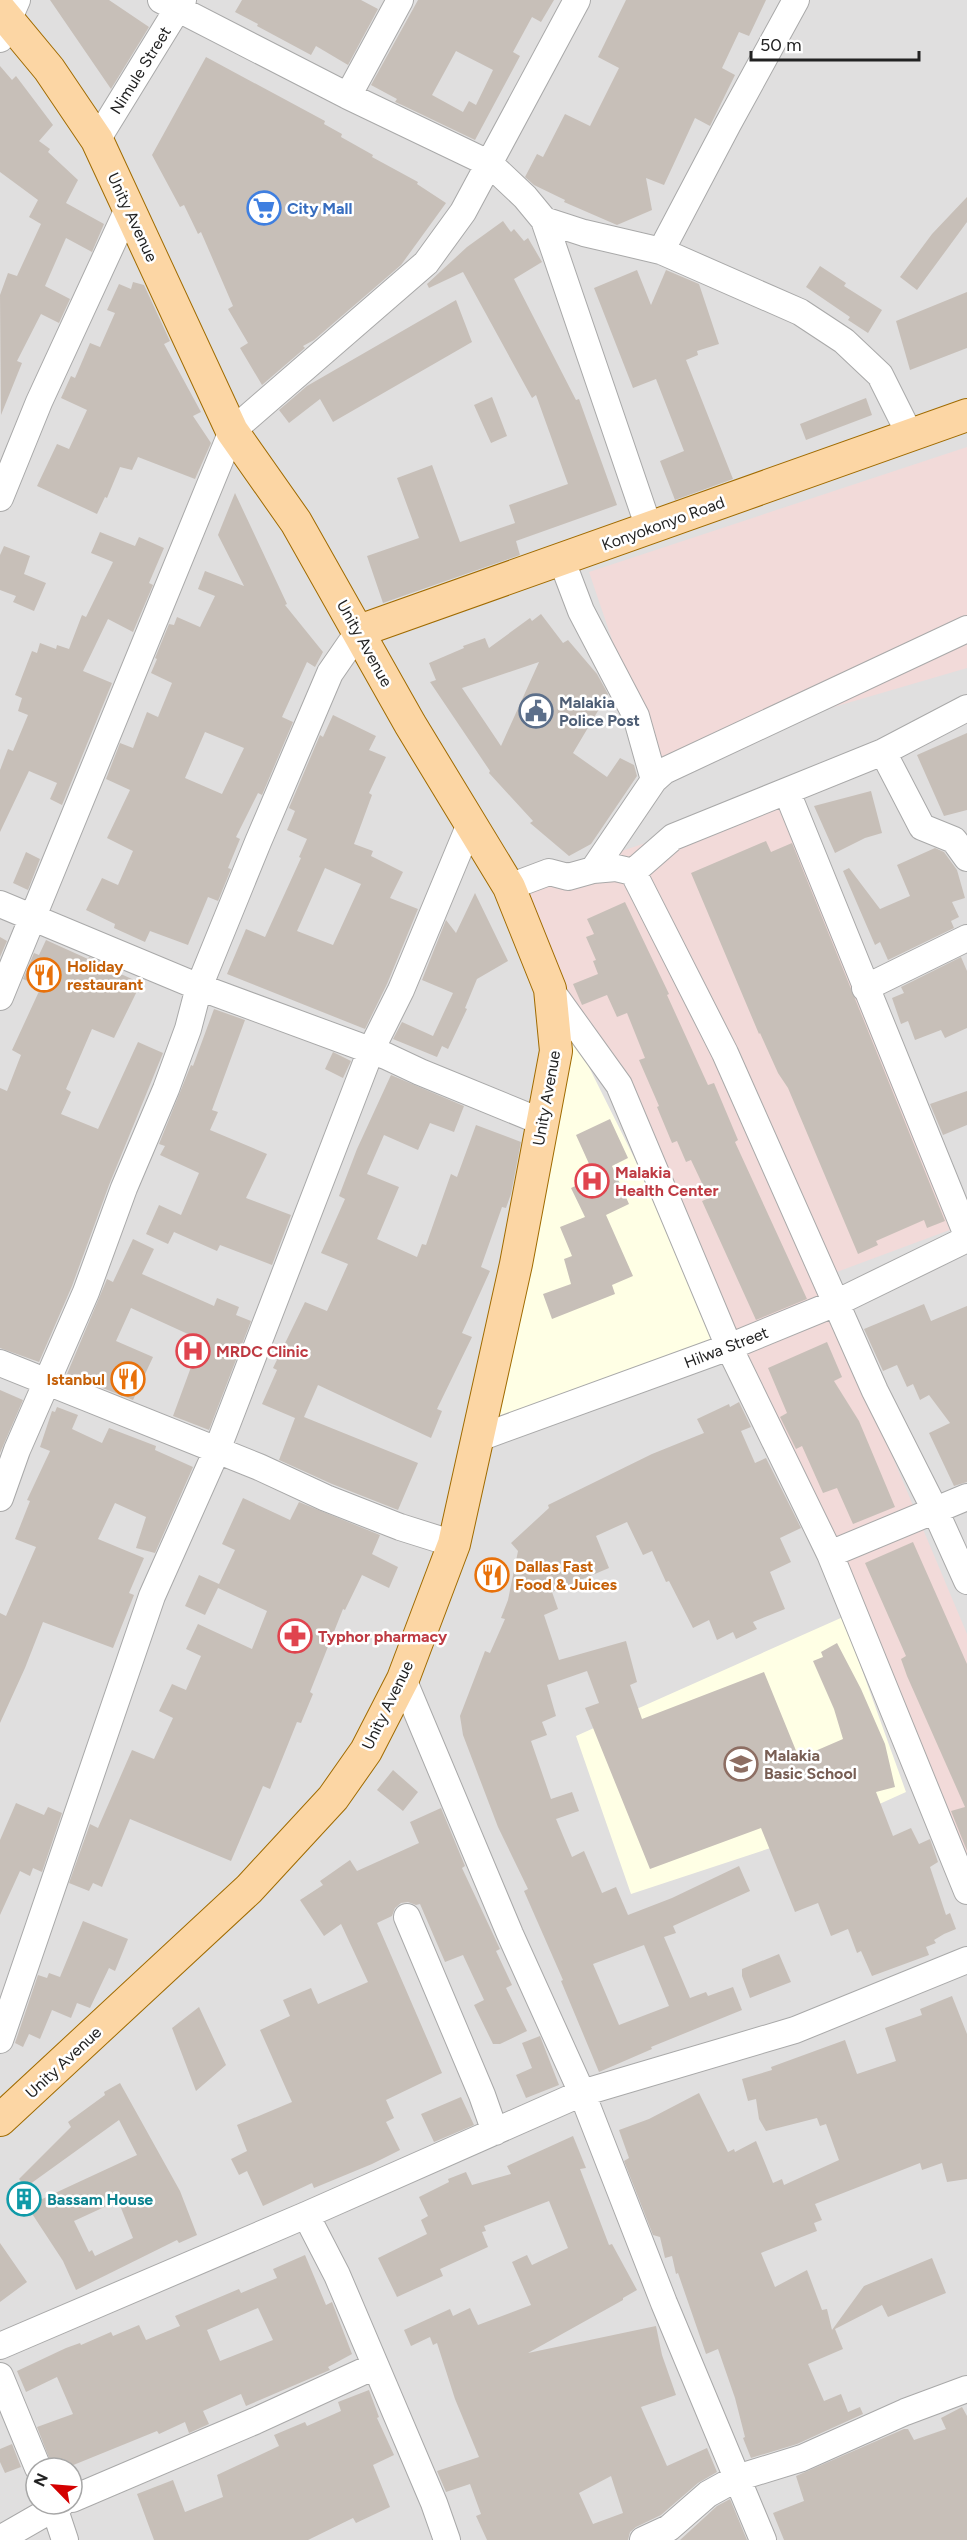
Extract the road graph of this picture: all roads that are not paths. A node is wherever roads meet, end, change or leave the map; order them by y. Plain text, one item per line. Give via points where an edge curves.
1 (400, 0) edge
2 (577, 0) edge
3 (796, 0) edge
4 (174, 3) edge
5 (6, 17) edge
6 (348, 96) junction
7 (97, 140) junction
8 (490, 164) junction
9 (128, 209) junction
10 (544, 220) junction
11 (661, 251) junction
12 (967, 415) edge
13 (232, 431) junction
14 (911, 437) junction
15 (0, 498) edge
16 (649, 528) junction
17 (561, 561) junction
18 (967, 629) edge
19 (359, 631) junction
20 (967, 708) edge
21 (883, 752) junction
22 (654, 780) junction
23 (787, 792) junction
24 (470, 824) junction
25 (967, 858) edge
26 (593, 870) junction
27 (633, 872) junction
28 (509, 886) junction
29 (0, 904) edge
30 (33, 916) junction
31 (967, 938) edge
32 (199, 987) junction
33 (865, 988) junction
34 (550, 989) junction
35 (0, 997) edge
36 (371, 1050) junction
37 (542, 1122) junction
38 (967, 1237) edge
39 (836, 1303) junction
40 (729, 1347) junction
41 (0, 1363) edge
42 (46, 1382) junction
43 (479, 1438) junction
44 (217, 1450) junction
45 (967, 1497) edge
46 (0, 1498) edge
47 (935, 1510) junction
48 (454, 1544) junction
49 (830, 1554) junction
50 (967, 1581) edge
51 (403, 1679) junction
52 (967, 1891) edge
53 (407, 1917) dead end
54 (967, 1960) edge
55 (0, 2040) edge
56 (582, 2093) junction
57 (0, 2120) edge
58 (495, 2132) junction
59 (306, 2215) junction
60 (0, 2346) edge
61 (375, 2366) junction
62 (0, 2376) edge
63 (967, 2389) edge
64 (33, 2456) edge
65 (737, 2478) junction
66 (84, 2494) edge
67 (39, 2516) edge
68 (62, 2516) edge
69 (0, 2539) edge
70 (65, 2540) edge
71 (447, 2540) edge
72 (643, 2540) edge
73 (763, 2540) edge

1 - 6 street
2 - 8 street
3 - 11 street
4 - 6 street
4 - 7 street, Nimule Street
5 - 7 main road, Unity Avenue
6 - 8 street
7 - 9 main road, Unity Avenue
8 - 10 street
8 - 13 street via 463,212 426,263
9 - 13 main road, Unity Avenue
9 - 15 street via 39,402
10 - 11 street
10 - 16 street
11 - 14 street via 800,312 844,341 880,375
12 - 14 main road, Konyokonyo Road
13 - 19 main road, Unity Avenue via 296,522
13 - 30 street
14 - 16 main road, Konyokonyo Road
16 - 17 main road, Konyokonyo Road
17 - 19 main road, Konyokonyo Road
17 - 22 street via 581,611 636,716
18 - 22 street via 664,771
19 - 24 main road, Unity Avenue
19 - 32 street via 330,674
20 - 21 street
21 - 23 street
21 - 25 street via 922,827 954,840
22 - 26 street
23 - 27 street via 673,837
23 - 33 street
24 - 28 main road, Unity Avenue
24 - 36 street via 401,990
26 - 27 street via 616,868
26 - 28 street via 568,877 549,872
27 - 39 street via 725,1053
28 - 34 main road, Unity Avenue
29 - 30 street
30 - 32 street
30 - 35 street
31 - 33 street
32 - 36 street
32 - 42 street via 166,1089
33 - 38 street
34 - 37 main road, Unity Avenue via 556,1051
34 - 40 street via 619,1084
36 - 37 street
36 - 44 street
37 - 43 main road, Unity Avenue
38 - 39 street, Hilwa Street
39 - 40 street, Hilwa Street
39 - 47 street
40 - 43 street, Hilwa Street
40 - 49 street
41 - 42 street
42 - 44 street
42 - 46 street
43 - 48 main road, Unity Avenue
44 - 48 street via 400,1527
44 - 55 street via 152,1596
45 - 47 street
47 - 49 street
47 - 50 street
48 - 51 main road, Unity Avenue
49 - 52 street
51 - 56 street
51 - 57 main road, Unity Avenue via 366,1751 333,1798 249,1889
53 - 58 street
54 - 56 street via 795,2030
56 - 58 street
56 - 65 street
58 - 59 street
59 - 60 street
59 - 61 street via 337,2275
61 - 66 street
61 - 71 street
62 - 64 street
63 - 65 street via 802,2458
65 - 72 street via 708,2494 669,2528
65 - 73 street
67 - 69 street
68 - 70 street

